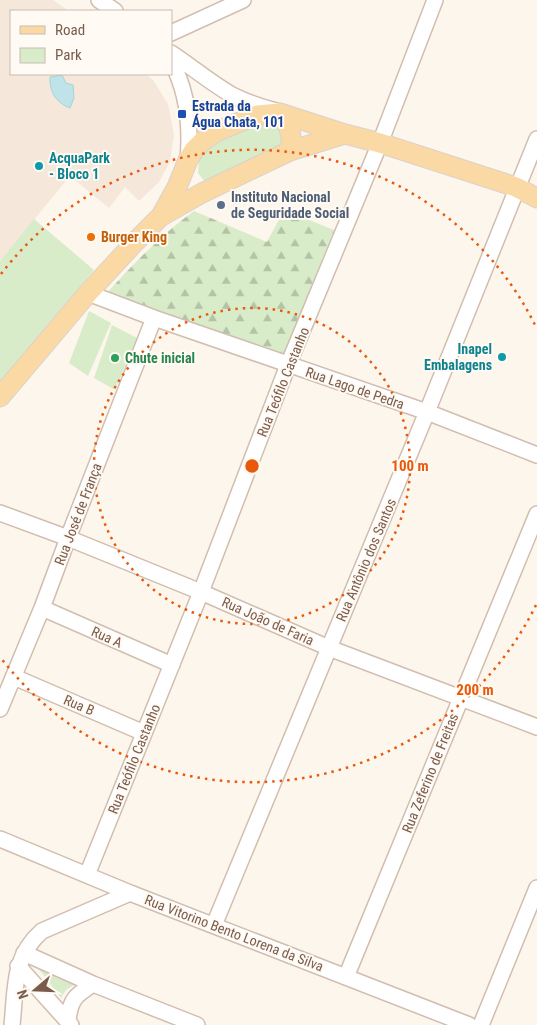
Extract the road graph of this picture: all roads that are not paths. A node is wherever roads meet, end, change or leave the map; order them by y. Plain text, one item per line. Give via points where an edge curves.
1 (99, 0) edge
2 (243, 0) edge
3 (434, 0) edge
4 (113, 10) edge
5 (172, 33) edge
6 (172, 54) edge
7 (172, 63) edge
8 (280, 113) junction
9 (345, 134) junction
10 (537, 139) edge
11 (380, 143) junction
12 (290, 151) junction
13 (188, 160) junction
14 (516, 187) junction
15 (202, 193) junction
16 (537, 198) edge
17 (160, 217) junction
18 (88, 293) junction
19 (154, 318) junction
20 (288, 365) junction
21 (0, 397) edge
22 (427, 412) junction
23 (537, 454) edge
24 (0, 513) edge
25 (537, 514) edge
26 (68, 538) junction
27 (201, 592) junction
28 (42, 608) junction
29 (329, 648) junction
30 (172, 666) junction
31 (14, 677) junction
32 (462, 698) junction
33 (0, 709) edge
34 (537, 727) edge
35 (144, 732) junction
36 (0, 839) edge
37 (87, 876) junction
38 (537, 888) edge
39 (130, 892) junction
40 (214, 925) junction
41 (21, 960) junction
42 (346, 977) junction
43 (93, 984) junction
44 (70, 1023) edge
45 (12, 1025) edge
46 (197, 1025) edge
47 (469, 1025) edge
48 (481, 1025) edge

1 - 4 street
2 - 5 street
3 - 11 street, Rua Teófilo Castanho
6 - 8 street via 233,95
7 - 13 street via 187,110
8 - 9 main road
8 - 12 main road via 291,134
8 - 13 main road via 257,115 218,131 204,140
9 - 11 main road
9 - 12 main road
10 - 14 street, Rua Antônio dos Santos
11 - 14 main road
11 - 20 street, Rua Teófilo Castanho
12 - 15 main road
13 - 15 main road via 191,178
13 - 17 main road
14 - 16 main road
14 - 22 street, Rua Antônio dos Santos
15 - 17 main road
17 - 18 main road
18 - 19 street, Rua Lago de Pedra
18 - 21 main road
19 - 20 street, Rua Lago de Pedra
19 - 26 street, Rua José de França
20 - 22 street, Rua Lago de Pedra
20 - 27 street, Rua Teófilo Castanho
22 - 23 street, Rua Lago de Pedra
22 - 29 street, Rua Antônio dos Santos
24 - 26 street, Rua João de Faria
25 - 32 street, Rua Zeferino de Freitas
26 - 27 street, Rua João de Faria
26 - 28 street, Rua José de França
27 - 29 street, Rua João de Faria
27 - 30 street, Rua Teófilo Castanho
28 - 30 street, Rua A
28 - 31 street, Rua José de França
29 - 32 street, Rua João de Faria
29 - 40 street, Rua Antônio dos Santos
30 - 35 street, Rua Teófilo Castanho
31 - 33 street, Rua José de França
31 - 35 street, Rua B
32 - 34 street, Rua João de Faria
32 - 42 street, Rua Zeferino de Freitas
35 - 37 street, Rua Teófilo Castanho
36 - 37 street, Rua Vitorino Bento Lorena da Silva
37 - 39 street, Rua Vitorino Bento Lorena da Silva
38 - 48 street
39 - 40 street, Rua Vitorino Bento Lorena da Silva
39 - 41 street via 42,931 30,941
40 - 42 street, Rua Vitorino Bento Lorena da Silva
41 - 43 street
41 - 44 street
41 - 45 street
42 - 47 street, Rua Vitorino Bento Lorena da Silva
43 - 44 street via 77,994 71,1003
43 - 46 street

